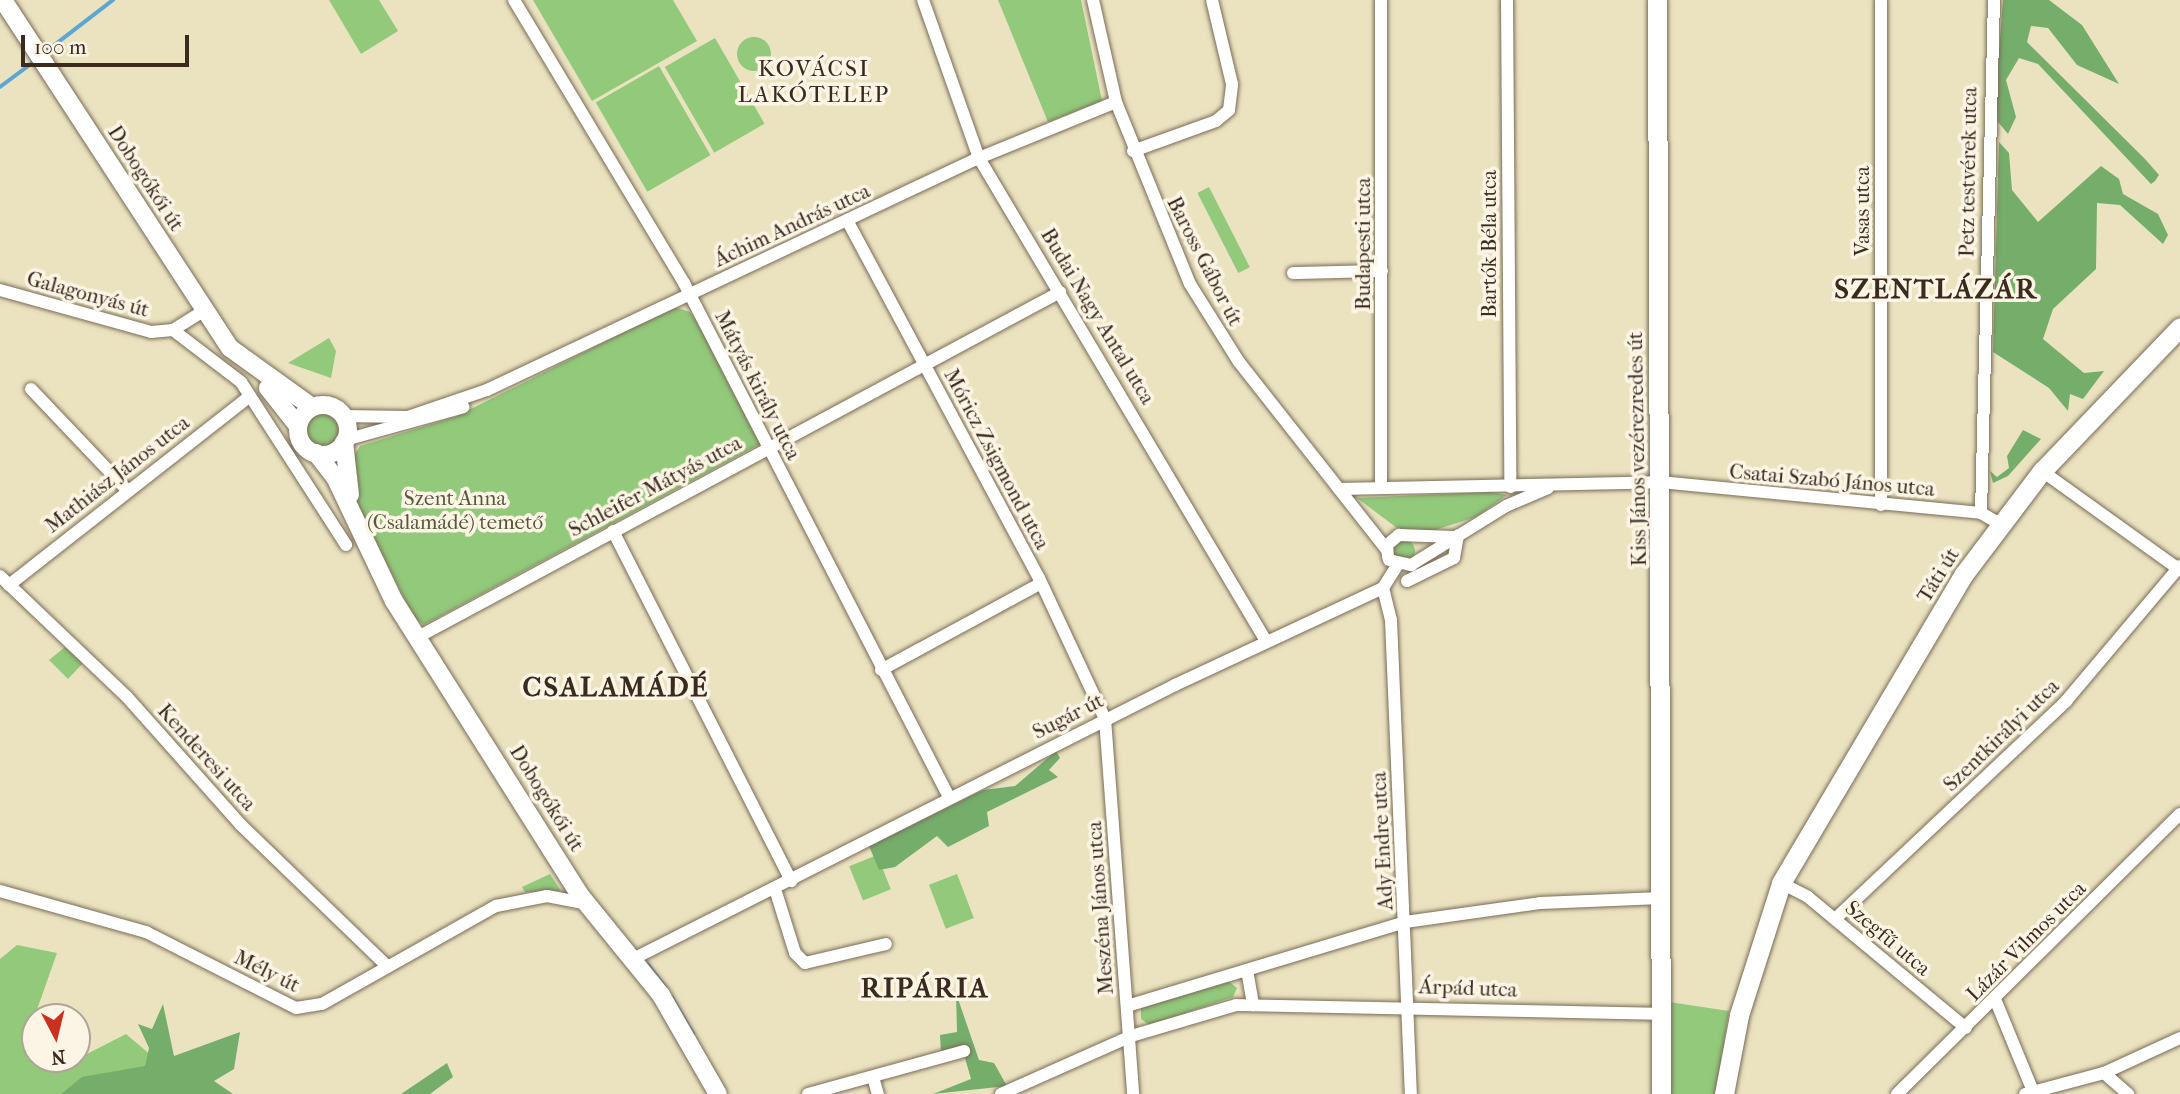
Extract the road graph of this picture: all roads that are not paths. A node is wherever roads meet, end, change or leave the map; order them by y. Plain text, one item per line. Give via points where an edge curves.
1 (3, 0) edge
2 (514, 0) edge
3 (923, 0) edge
4 (1093, 0) edge
5 (1212, 0) edge
6 (1381, 0) edge
7 (1507, 0) edge
8 (1657, 0) edge
9 (1881, 0) edge
10 (1994, 0) edge
11 (1116, 102) junction
12 (1133, 151) junction
13 (979, 158) junction
14 (847, 220) junction
15 (1382, 271) junction
16 (1293, 273) dead end
17 (0, 290) edge
18 (1060, 292) junction
19 (690, 293) junction
20 (204, 311) junction
21 (2180, 327) edge
22 (173, 330) junction
23 (924, 362) junction
24 (258, 374) junction
25 (31, 389) dead end
26 (487, 390) junction
27 (250, 396) junction
28 (312, 407) junction
29 (344, 416) junction
30 (298, 426) junction
31 (344, 441) junction
32 (769, 447) junction
33 (316, 453) junction
34 (2042, 471) junction
35 (1660, 482) junction
36 (1555, 485) junction
37 (1510, 487) junction
38 (125, 488) junction
39 (1381, 488) junction
40 (1339, 489) junction
41 (1881, 505) junction
42 (354, 515) junction
43 (1990, 518) junction
44 (1365, 519) junction
45 (613, 531) junction
46 (1409, 536) junction
47 (1456, 536) junction
48 (1394, 537) junction
49 (345, 545) dead end
50 (1418, 558) junction
51 (1391, 559) junction
52 (2179, 569) edge
53 (5, 581) edge
54 (1407, 581) dead end
55 (1041, 583) junction
56 (1383, 587) junction
57 (418, 637) junction
58 (1266, 641) junction
59 (881, 670) junction
60 (1105, 719) junction
61 (949, 797) junction
62 (2180, 814) edge
63 (791, 880) junction
64 (1781, 883) junction
65 (775, 889) junction
66 (0, 891) edge
67 (1661, 898) junction
68 (588, 905) junction
69 (1835, 919) junction
70 (1405, 922) junction
71 (886, 944) dead end
72 (631, 960) junction
73 (385, 964) junction
74 (1247, 970) junction
75 (1996, 999) junction
76 (1253, 1005) junction
77 (1409, 1005) junction
78 (1127, 1006) junction
79 (1661, 1014) junction
80 (1966, 1028) junction
81 (1131, 1036) junction
82 (2180, 1038) edge
83 (964, 1051) dead end
84 (2104, 1073) junction
85 (873, 1077) junction
86 (2029, 1093) edge
87 (718, 1094) edge
88 (808, 1094) edge
89 (878, 1094) edge
90 (1001, 1094) edge
91 (1133, 1094) edge
92 (1411, 1094) edge
93 (1661, 1094) edge
94 (1724, 1094) edge
95 (1897, 1094) edge
96 (2129, 1094) edge

1 - 20 main road, Dobogókői út
2 - 19 street, Mátyás király utca
3 - 13 street, Budai Nagy Antal utca
4 - 11 street, Baross Gábor út
5 - 12 street via 1232,84 1229,110 1216,121
6 - 15 street, Budapesti utca
7 - 37 street, Bartók Béla utca
8 - 35 main road, Kiss János vezérezredes út
9 - 41 street, Vasas utca
10 - 43 street, Petz testvérek utca
11 - 12 street, Baross Gábor út
11 - 13 street, Áchim András utca
12 - 40 street, Baross Gábor út via 1173,247 1218,332
13 - 14 street, Áchim András utca
13 - 18 street, Budai Nagy Antal utca
14 - 19 street, Áchim András utca
14 - 23 street, Móricz Zsigmond utca
15 - 16 street
15 - 39 street, Budapesti utca
17 - 22 street, Galagonyás út via 140,329
18 - 23 street, Schleifer Mátyás utca
18 - 58 street, Budai Nagy Antal utca
19 - 26 street, Áchim András utca
19 - 32 street, Mátyás király utca
20 - 22 street, Galagonyás út
20 - 24 main road, Dobogókői út
21 - 34 main road, Táti út
22 - 27 street via 233,374
23 - 32 street, Schleifer Mátyás utca
23 - 55 street, Móricz Zsigmond utca
24 - 28 main road, Dobogókői út
24 - 30 main road, Dobogókői út
25 - 38 street
26 - 29 street, Áchim András utca via 396,419
26 - 31 street, Áchim András utca via 445,416
27 - 38 street, Mathiász János utca
27 - 49 street
28 - 29 main road via 332,407
28 - 30 main road
29 - 31 main road
30 - 33 main road via 302,443
31 - 33 main road via 333,452
31 - 42 main road, Dobogókői út
32 - 45 street, Schleifer Mátyás utca
32 - 59 street, Mátyás király utca
33 - 42 main road, Dobogókői út
34 - 43 main road, Táti út
34 - 52 street
35 - 36 street
35 - 41 street, Csatai Szabó János utca
35 - 67 main road, Kiss János vezérezredes út
36 - 37 street
36 - 47 street
37 - 39 street
38 - 53 street, Mathiász János utca
39 - 40 street
40 - 44 street, Baross Gábor út
41 - 43 street, Csatai Szabó János utca
42 - 57 main road, Dobogókői út via 377,570
43 - 64 main road, Táti út
44 - 48 street
44 - 51 street
45 - 57 street, Schleifer Mátyás utca
45 - 63 street
46 - 47 street
46 - 48 street
46 - 50 street
47 - 50 street
47 - 54 street via 1454,558
48 - 51 street
50 - 51 street
51 - 56 street
52 - 69 street, Szentkirályi utca via 2066,701
53 - 73 street, Kenderesi utca via 127,697 241,825
55 - 59 street
55 - 60 street, Móricz Zsigmond utca
56 - 58 street, Sugár út
56 - 70 street, Ady Endre utca via 1391,620
57 - 68 main road, Dobogókői út
58 - 60 street, Sugár út
59 - 61 street, Mátyás király utca
60 - 61 street, Sugár út
60 - 78 street, Meszéna János utca
61 - 63 street, Sugár út
62 - 75 street, Lázár Vilmos utca
63 - 65 street, Sugár út
64 - 69 street, Szegfű utca
64 - 94 main road, Táti út via 1739,1015
65 - 71 street via 795,953 805,963
65 - 72 street, Sugár út
66 - 73 street, Mély út via 146,932 296,1008 322,1004
67 - 70 street via 1540,903
67 - 79 main road, Kiss János vezérezredes út
68 - 72 main road, Dobogókői út
68 - 73 street, Mély út via 547,896 496,906
69 - 80 street, Szegfű utca
70 - 74 street
70 - 77 street, Ady Endre utca
72 - 87 main road, Dobogókői út via 661,995
74 - 76 street
74 - 78 street
75 - 80 street, Lázár Vilmos utca
75 - 86 street
76 - 77 street, Árpád utca
76 - 81 street, Árpád utca via 1200,1010
77 - 79 street, Árpád utca
77 - 92 street, Ady Endre utca
78 - 81 street, Meszéna János utca
79 - 93 main road, Kiss János vezérezredes út
80 - 95 street, Lázár Vilmos utca
81 - 90 street, Árpád utca
81 - 91 street, Meszéna János utca
82 - 84 street
83 - 85 street
84 - 86 street
84 - 96 street
85 - 88 street
85 - 89 street

